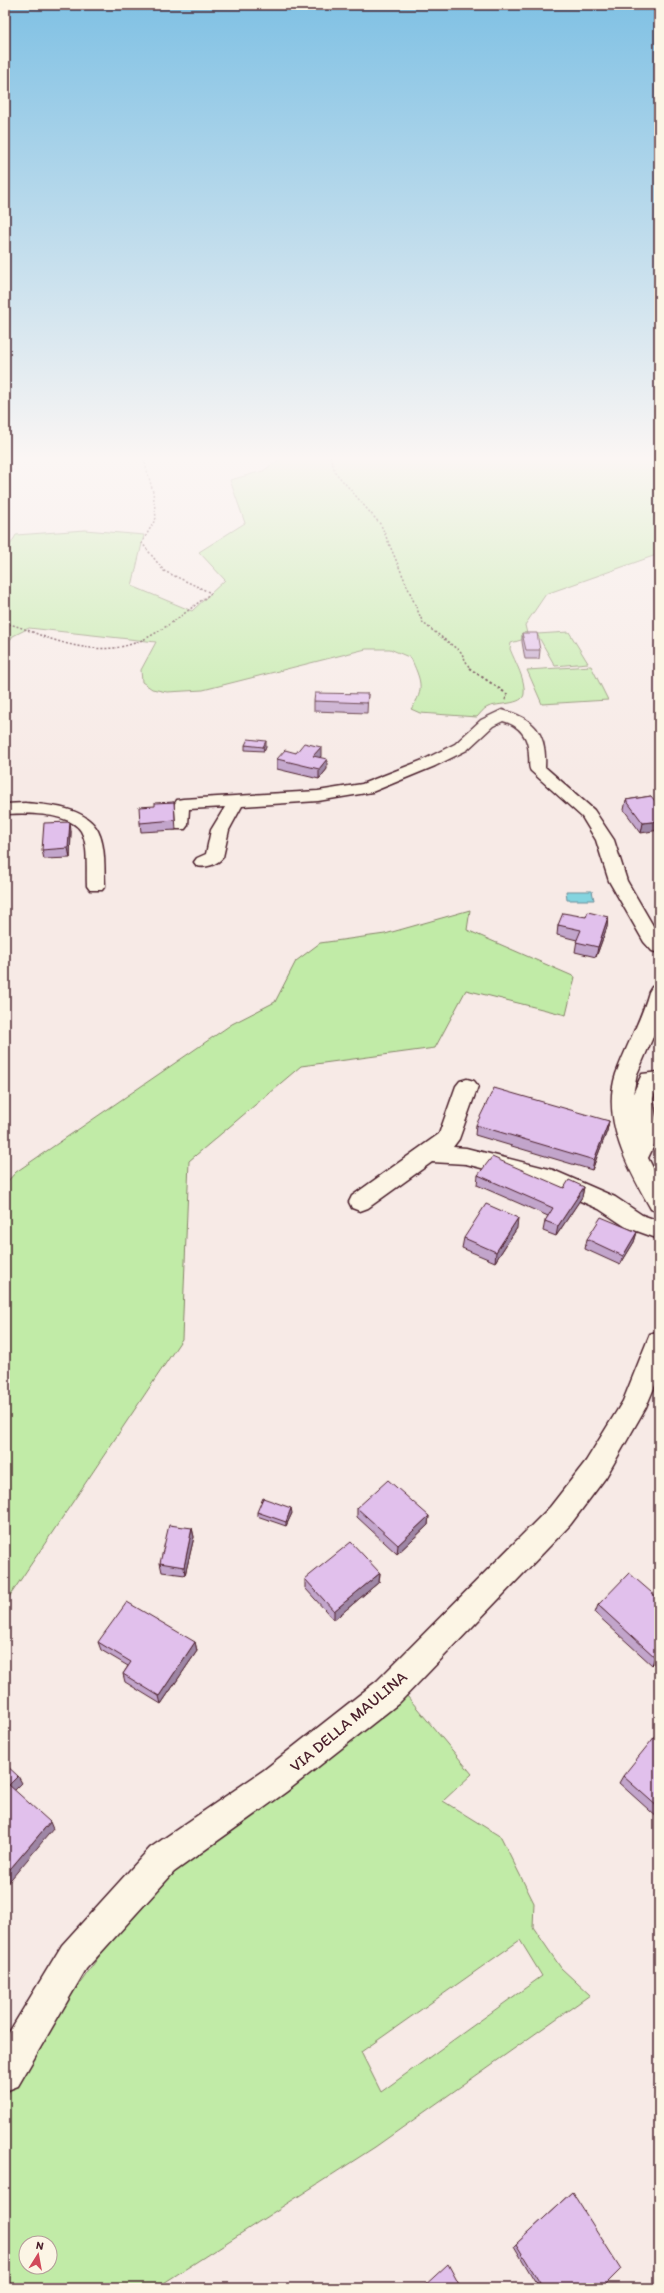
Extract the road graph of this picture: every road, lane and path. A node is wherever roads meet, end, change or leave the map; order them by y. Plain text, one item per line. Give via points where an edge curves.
1 (158, 563) edge
2 (398, 563) edge
3 (5, 624) edge
4 (502, 715) junction
5 (236, 802) junction
6 (5, 809) edge
7 (179, 825) dead end
8 (203, 862) dead end
9 (96, 886) dead end
10 (659, 946) edge
11 (659, 992) edge
12 (659, 1079) edge
13 (467, 1086) dead end
14 (427, 1153) junction
15 (638, 1156) junction
16 (360, 1202) dead end
17 (659, 1203) edge
18 (659, 1230) edge
19 (659, 1341) edge
20 (5, 2073) edge

1 - 3 path via 164,571 211,593 156,635 118,649 106,650 59,642 11,623
2 - 4 path via 423,623 460,652 470,670 507,694
4 - 5 street via 487,723 461,746 390,780 345,792
4 - 10 street via 514,718 526,726 537,740 537,768 588,814 605,840 618,881 653,942
5 - 7 street via 183,804 179,813
5 - 8 street via 220,830 214,857
6 - 9 street via 42,809 82,823 89,830 92,841
11 - 15 street via 654,1015 626,1075 622,1097 625,1127
12 - 15 street via 649,1079 642,1099 649,1133
13 - 14 street via 448,1139
14 - 16 street
14 - 18 street via 466,1156 545,1176 607,1203 634,1221
15 - 17 street
19 - 20 street, VIA DELLA MAULINA via 654,1360 633,1407 596,1469 560,1516 388,1692 275,1781 162,1860 74,1957

